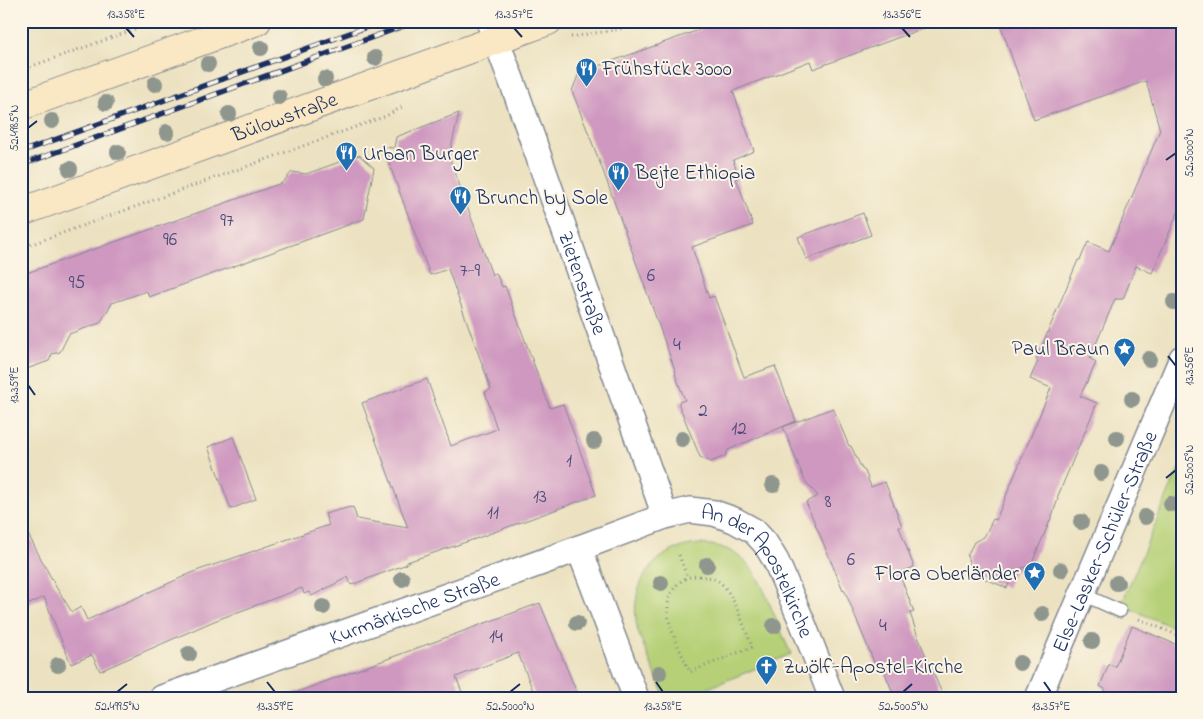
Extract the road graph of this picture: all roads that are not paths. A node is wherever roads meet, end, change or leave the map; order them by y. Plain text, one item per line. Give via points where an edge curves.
1 (257, 21) edge
2 (548, 21) edge
3 (492, 31) edge
4 (21, 106) edge
5 (21, 212) edge
6 (1182, 358) edge
7 (665, 516) junction
8 (579, 548) junction
9 (1082, 594) junction
10 (1120, 611) road end
11 (162, 698) edge
12 (636, 698) edge
13 (832, 698) edge
14 (1038, 698) edge

1 - 4 main road
2 - 3 main road, Bülowstraße
3 - 5 main road, Bülowstraße
3 - 7 street, Zietenstraße
6 - 9 street, Else-Lasker-Schüler-Straße
7 - 8 street, Kurmärkische Straße
7 - 13 street, An der Apostelkirche via 690,510 714,513 754,531 776,561
8 - 11 street, Kurmärkische Straße
8 - 12 street
9 - 10 lane
9 - 14 street, Else-Lasker-Schüler-Straße

